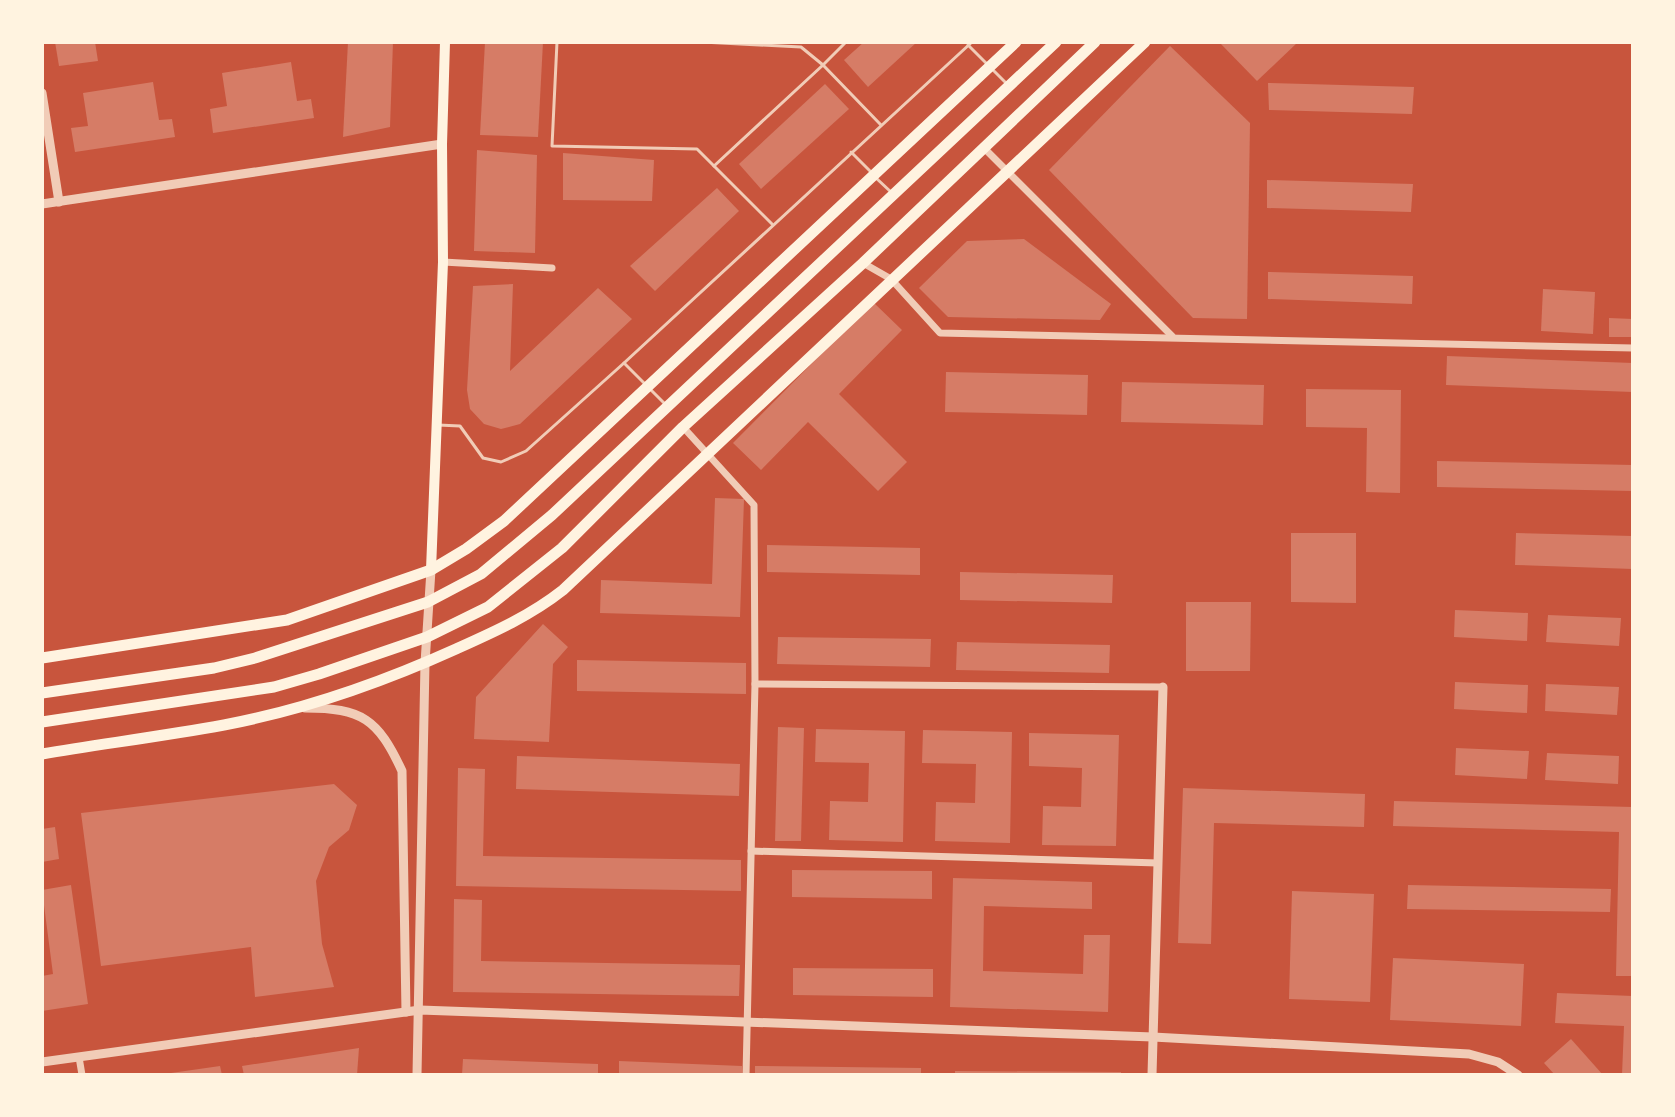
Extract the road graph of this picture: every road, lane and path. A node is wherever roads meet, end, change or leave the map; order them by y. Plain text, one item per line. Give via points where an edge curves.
1 (445, 42) edge
2 (557, 42) edge
3 (702, 42) edge
4 (846, 42) edge
5 (1016, 42) edge
6 (1056, 42) edge
7 (1095, 42) edge
8 (1145, 42) edge
9 (970, 44) edge
10 (823, 65) junction
11 (990, 67) junction
12 (1010, 87) junction
13 (42, 93) edge
14 (43, 109) edge
15 (881, 125) junction
16 (442, 144) junction
17 (984, 148) junction
18 (851, 152) junction
19 (714, 166) junction
20 (1008, 172) junction
21 (875, 176) junction
22 (894, 195) junction
23 (59, 202) junction
24 (42, 204) edge
25 (772, 225) junction
26 (443, 262) junction
27 (863, 263) junction
28 (552, 268) dead end
29 (891, 279) junction
30 (1173, 336) junction
31 (1633, 348) edge
32 (624, 363) junction
33 (647, 385) junction
34 (667, 407) junction
35 (437, 425) junction
36 (683, 427) junction
37 (706, 453) junction
38 (431, 570) junction
39 (428, 602) junction
40 (427, 637) junction
41 (42, 658) edge
42 (425, 663) junction
43 (755, 684) junction
44 (1163, 687) joint
45 (42, 693) edge
46 (298, 708) junction
47 (42, 722) edge
48 (42, 754) edge
49 (751, 851) junction
50 (1158, 863) junction
51 (420, 1010) junction
52 (406, 1012) junction
53 (748, 1021) junction
54 (1153, 1037) junction
55 (79, 1057) junction
56 (42, 1062) edge
57 (82, 1075) edge
58 (417, 1075) edge
59 (746, 1075) edge
60 (1152, 1075) edge
61 (1518, 1075) edge

1 - 16 main road
2 - 19 lane via 552,146 697,149
3 - 10 lane via 801,47
4 - 10 lane
5 - 11 main road
6 - 12 main road
7 - 17 main road
8 - 20 main road
9 - 11 lane
9 - 15 lane
10 - 15 lane
10 - 19 lane
11 - 12 lane
11 - 21 main road
12 - 22 main road
13 - 14 street
14 - 23 street
15 - 18 lane
16 - 23 street
16 - 26 main road
17 - 20 street
17 - 27 main road
18 - 21 lane
18 - 25 lane
19 - 25 lane
20 - 29 main road
20 - 30 street
21 - 22 lane
21 - 33 main road
22 - 34 main road
23 - 24 street
25 - 32 lane
26 - 28 street
26 - 35 main road
27 - 29 street
27 - 36 main road
29 - 30 street via 940,333
29 - 37 main road
30 - 31 street
32 - 33 lane
32 - 35 lane via 526,451 501,462 483,458 460,426
33 - 34 lane
33 - 38 main road via 504,521
34 - 39 main road via 502,559
35 - 38 main road
36 - 37 street
36 - 40 main road via 519,584 488,607
37 - 42 main road via 541,607
37 - 43 street via 754,505
38 - 39 street
38 - 41 main road via 287,620
39 - 40 street
39 - 45 main road via 214,668
40 - 42 street
40 - 47 main road via 274,687
42 - 46 main road
42 - 51 street
43 - 44 street
43 - 49 street
44 - 50 street
46 - 48 main road
46 - 52 street via 340,708 361,717 392,748 402,771
49 - 50 street
49 - 53 street
50 - 54 street
51 - 52 street
51 - 53 street
51 - 58 street
52 - 55 street
53 - 54 street
53 - 59 street
54 - 60 street
54 - 61 street via 1469,1054 1498,1062
55 - 56 street
55 - 57 street

